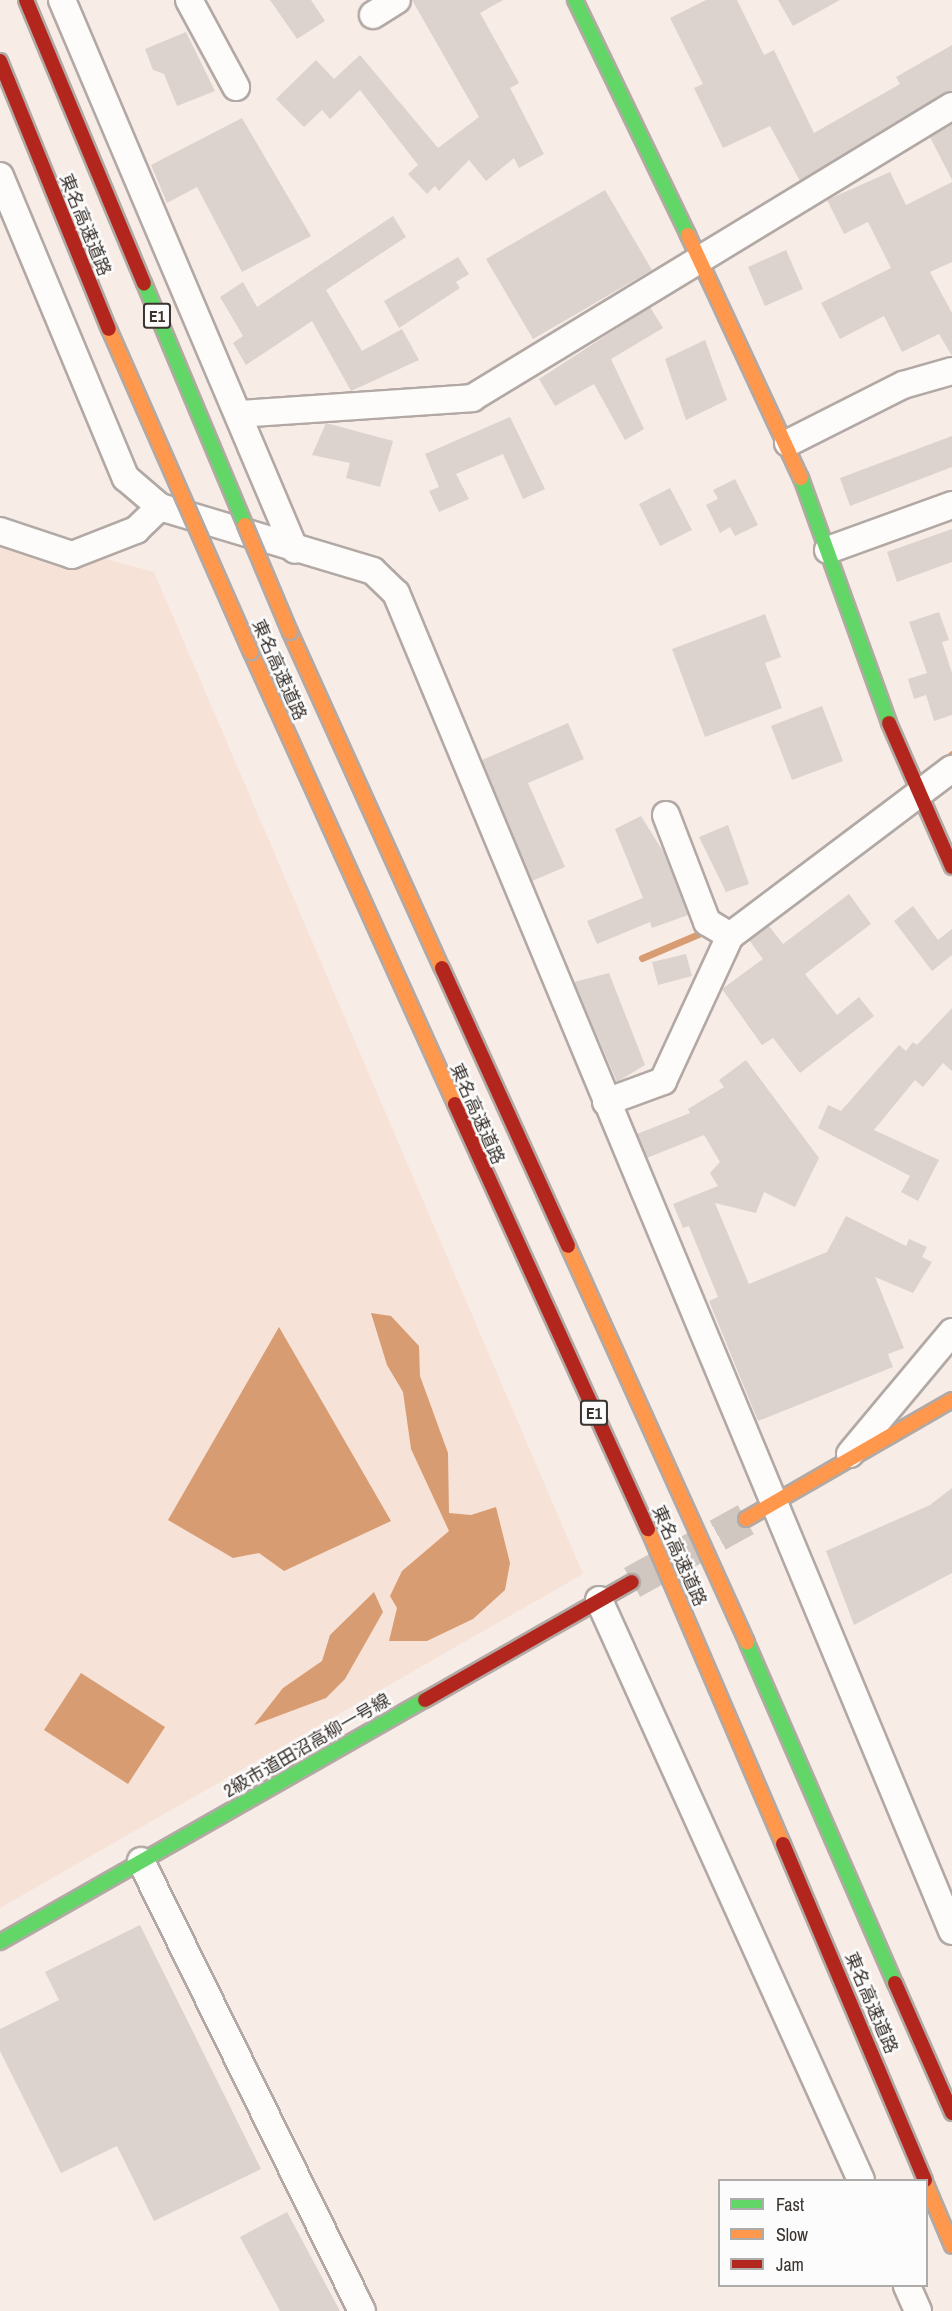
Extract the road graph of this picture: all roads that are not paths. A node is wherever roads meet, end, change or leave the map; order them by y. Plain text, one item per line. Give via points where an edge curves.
1 (26, 0) edge
2 (62, 0) edge
3 (189, 0) edge
4 (397, 0) edge
5 (575, 0) edge
6 (373, 15) dead end
7 (0, 61) edge
8 (236, 87) dead end
9 (952, 106) edge
10 (0, 176) edge
11 (701, 259) junction
12 (952, 370) edge
13 (239, 414) junction
14 (788, 443) junction
15 (952, 505) edge
16 (160, 507) junction
17 (0, 531) edge
18 (295, 550) junction
19 (828, 550) junction
20 (952, 769) edge
21 (918, 796) junction
22 (666, 815) dead end
23 (952, 867) edge
24 (730, 936) junction
25 (606, 1102) junction
26 (952, 1332) edge
27 (952, 1400) edge
28 (845, 1459) junction
29 (772, 1502) junction
30 (746, 1519) tunnel mouth
31 (632, 1582) tunnel mouth
32 (599, 1600) junction
33 (141, 1861) junction
34 (952, 1931) edge
35 (0, 1942) edge
36 (952, 2113) edge
37 (860, 2179) edge
38 (925, 2179) edge
39 (928, 2187) edge
40 (952, 2246) edge
41 (907, 2287) edge
42 (362, 2311) edge
43 (918, 2311) edge

1 - 36 main road, 東名高速道路 / E1, bridge via 290,632 711,1562
2 - 13 street
3 - 8 street
4 - 6 street
5 - 11 main road
7 - 38 main road, 東名高速道路 / E1, bridge via 91,287 251,652 670,1578
9 - 11 street
10 - 16 street via 126,478
11 - 13 street via 472,398
11 - 14 main road
12 - 14 street via 903,385
13 - 18 street
14 - 19 main road
15 - 19 street
16 - 17 street via 136,530 72,555
16 - 18 street
18 - 25 street via 373,571 396,593
19 - 21 main road
20 - 21 street
21 - 23 main road
21 - 24 street
22 - 24 street via 707,922
24 - 25 street via 663,1080
25 - 29 street
26 - 28 street
27 - 28 main road
28 - 29 main road
29 - 30 main road
29 - 34 street via 825,1617
31 - 32 main road, 2級市道田沼高柳一号線
32 - 33 main road, 2級市道田沼高柳一号線
32 - 37 street
33 - 35 main road, 2級市道田沼高柳一号線
33 - 42 street
39 - 40 main road, 東名高速道路 / E1
41 - 43 street

